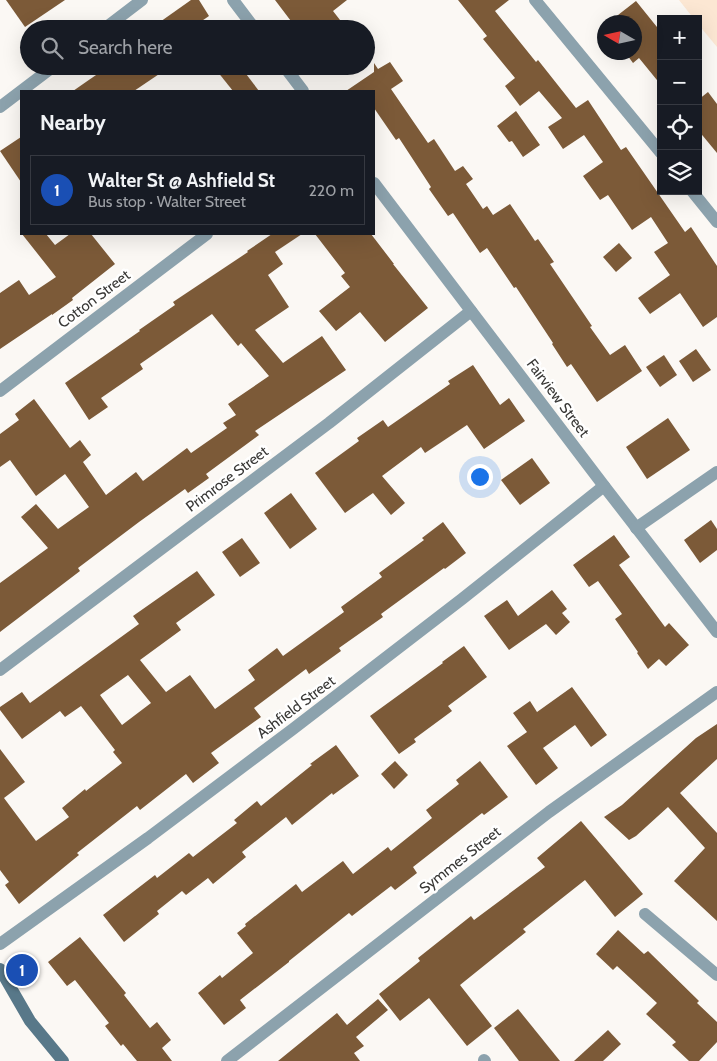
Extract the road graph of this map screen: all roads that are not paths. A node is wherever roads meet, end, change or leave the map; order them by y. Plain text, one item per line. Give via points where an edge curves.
1 (142, 0) edge
2 (233, 0) edge
3 (534, 0) edge
4 (116, 20) edge
5 (248, 20) edge
6 (42, 75) edge
7 (291, 75) edge
8 (22, 90) edge
9 (303, 90) edge
10 (20, 92) edge
11 (0, 107) edge
12 (659, 150) edge
13 (375, 184) edge
14 (695, 195) edge
15 (717, 222) edge
16 (206, 235) edge
17 (471, 311) junction
18 (0, 391) edge
19 (717, 472) edge
20 (604, 486) junction
21 (636, 528) junction
22 (717, 632) edge
23 (0, 670) edge
24 (717, 692) edge
25 (645, 914) dead end
26 (0, 944) edge
27 (0, 969) edge
28 (717, 975) edge
29 (63, 1061) edge
30 (227, 1061) edge

1 - 4 street
2 - 5 street
3 - 12 street
6 - 8 street
7 - 9 street
10 - 11 street
13 - 17 street, Fairview Street
14 - 15 street
16 - 18 street, Cotton Street
17 - 20 street, Fairview Street
17 - 23 street, Primrose Street via 329,423
19 - 21 street
20 - 21 street, Fairview Street
20 - 26 street, Ashfield Street via 301,724
21 - 22 street, Fairview Street
24 - 30 street, Symmes Street via 549,812
25 - 28 street
27 - 29 street via 30,1020

